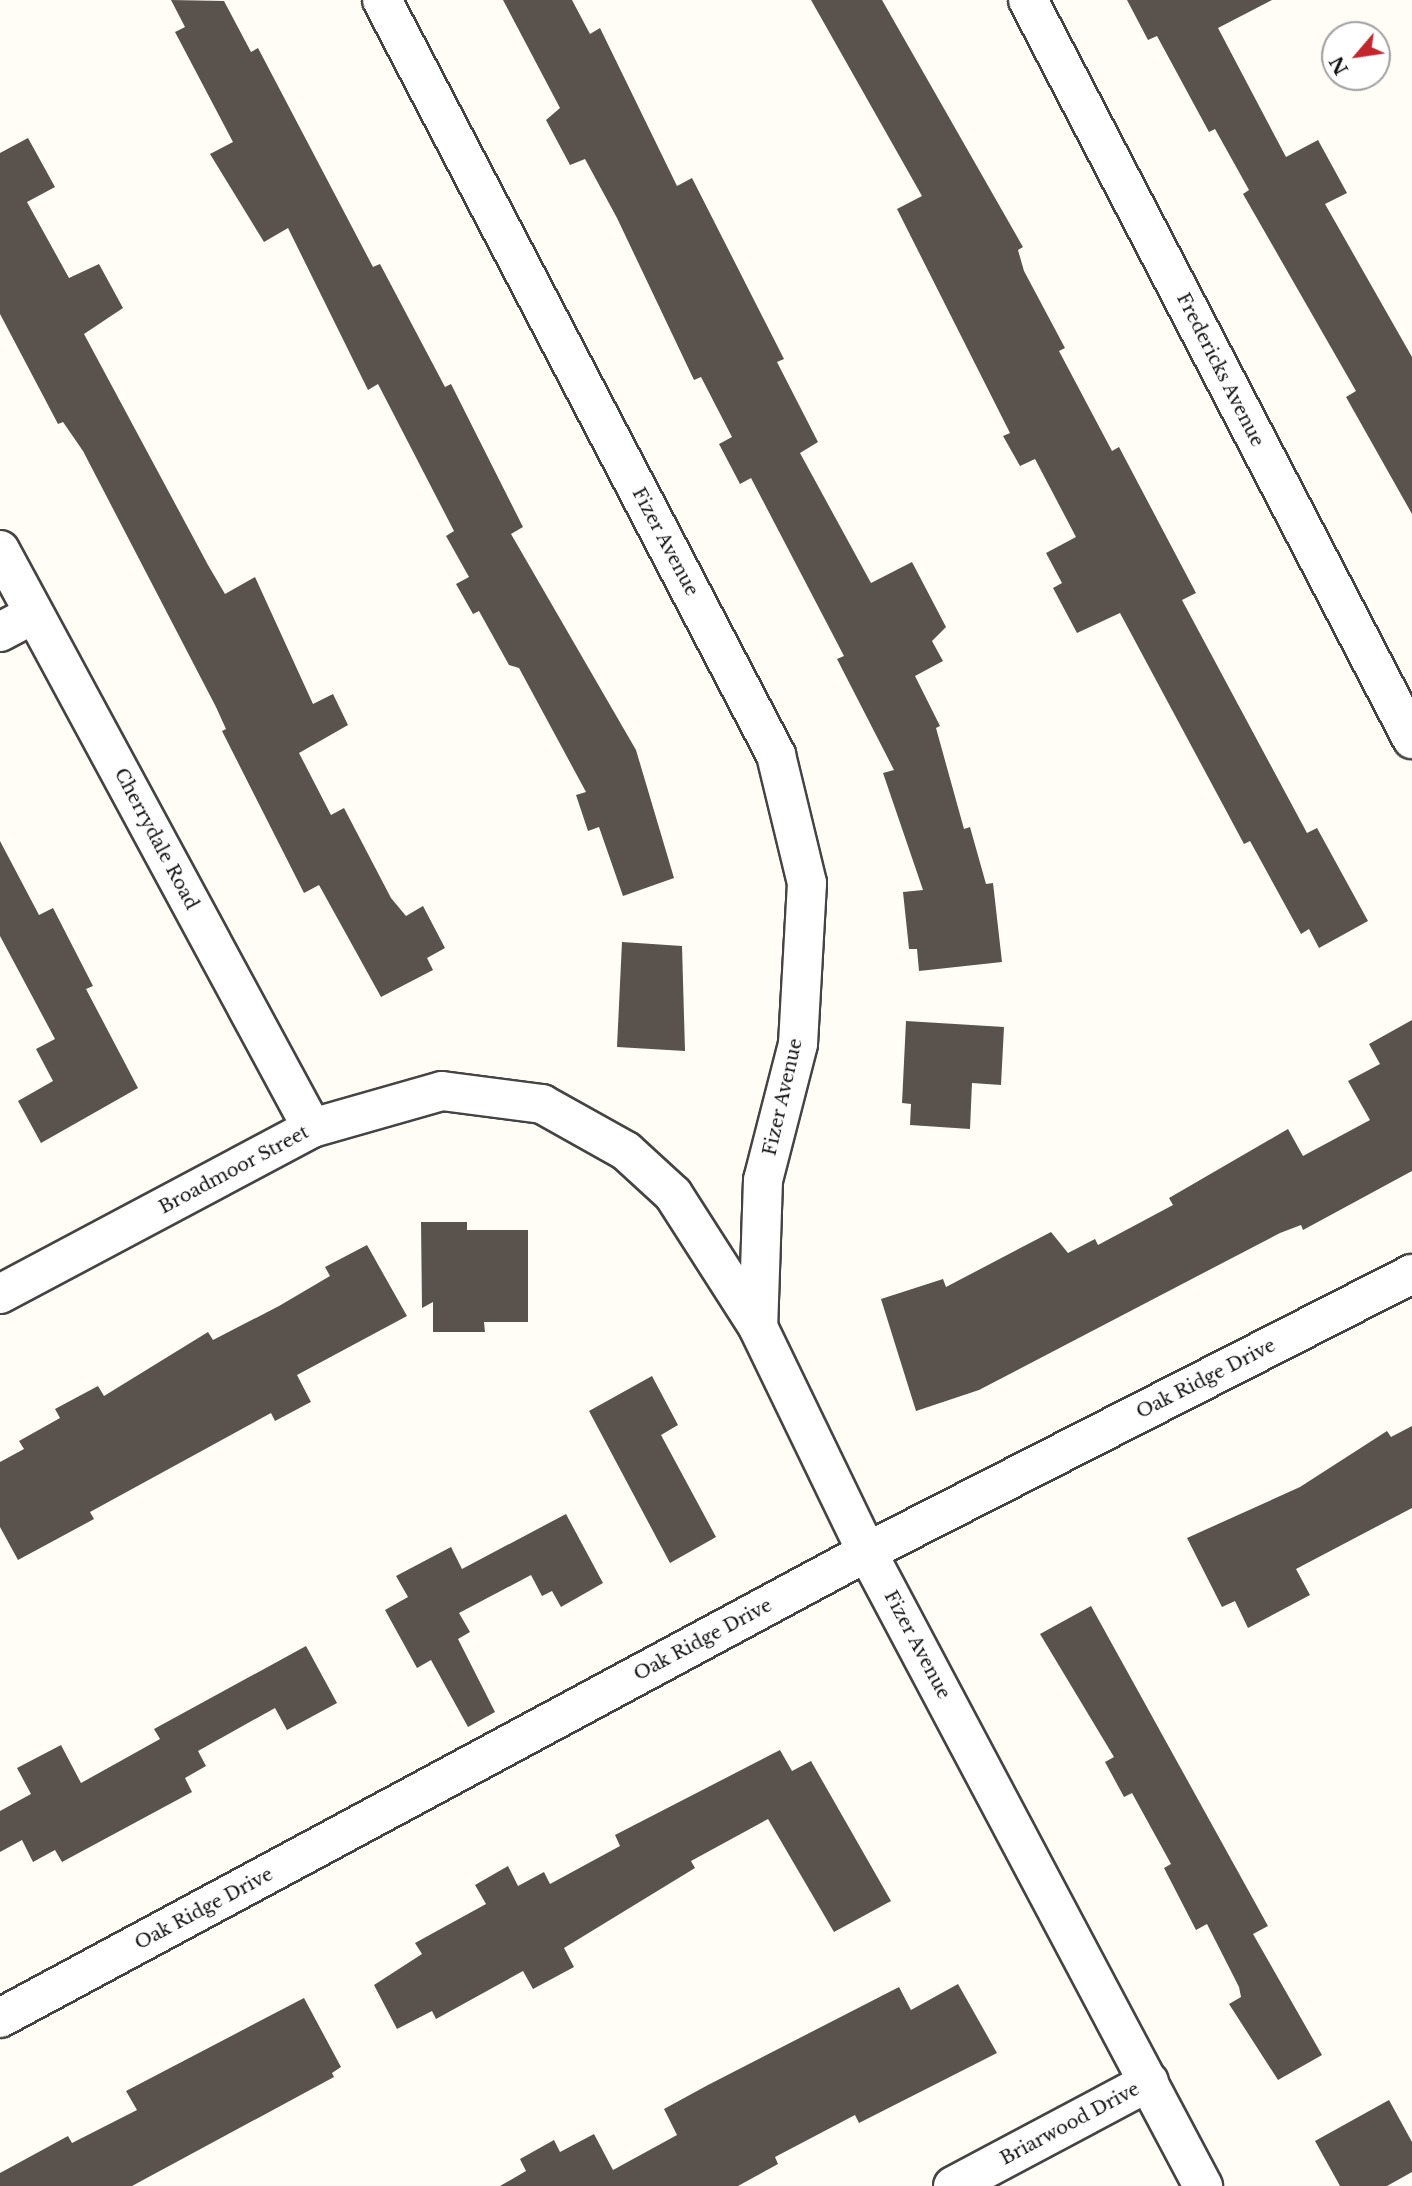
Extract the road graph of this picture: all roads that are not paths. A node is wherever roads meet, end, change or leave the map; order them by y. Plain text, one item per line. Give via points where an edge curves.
1 (382, 0) edge
2 (1028, 0) edge
3 (0, 550) edge
4 (34, 614) junction
5 (0, 632) edge
6 (1412, 739) edge
7 (312, 1128) junction
8 (1412, 1274) edge
9 (0, 1294) edge
10 (758, 1327) junction
11 (867, 1552) junction
12 (0, 2018) edge
13 (1149, 2082) junction
14 (953, 2186) edge
15 (1203, 2186) edge

1 - 10 street, Fizer Avenue via 776,755 807,883 798,1044 763,1180
2 - 6 street, Fredericks Avenue
3 - 4 street, Cherrydale Road
4 - 5 street
4 - 7 street, Cherrydale Road
7 - 9 street, Broadmoor Street
7 - 10 street, Broadmoor Street via 442,1091 542,1104 626,1150 673,1195
8 - 11 street, Oak Ridge Drive
10 - 11 street, Fizer Avenue
11 - 12 street, Oak Ridge Drive
11 - 13 street, Fizer Avenue
13 - 14 street, Briarwood Drive
13 - 15 street, Fizer Avenue

